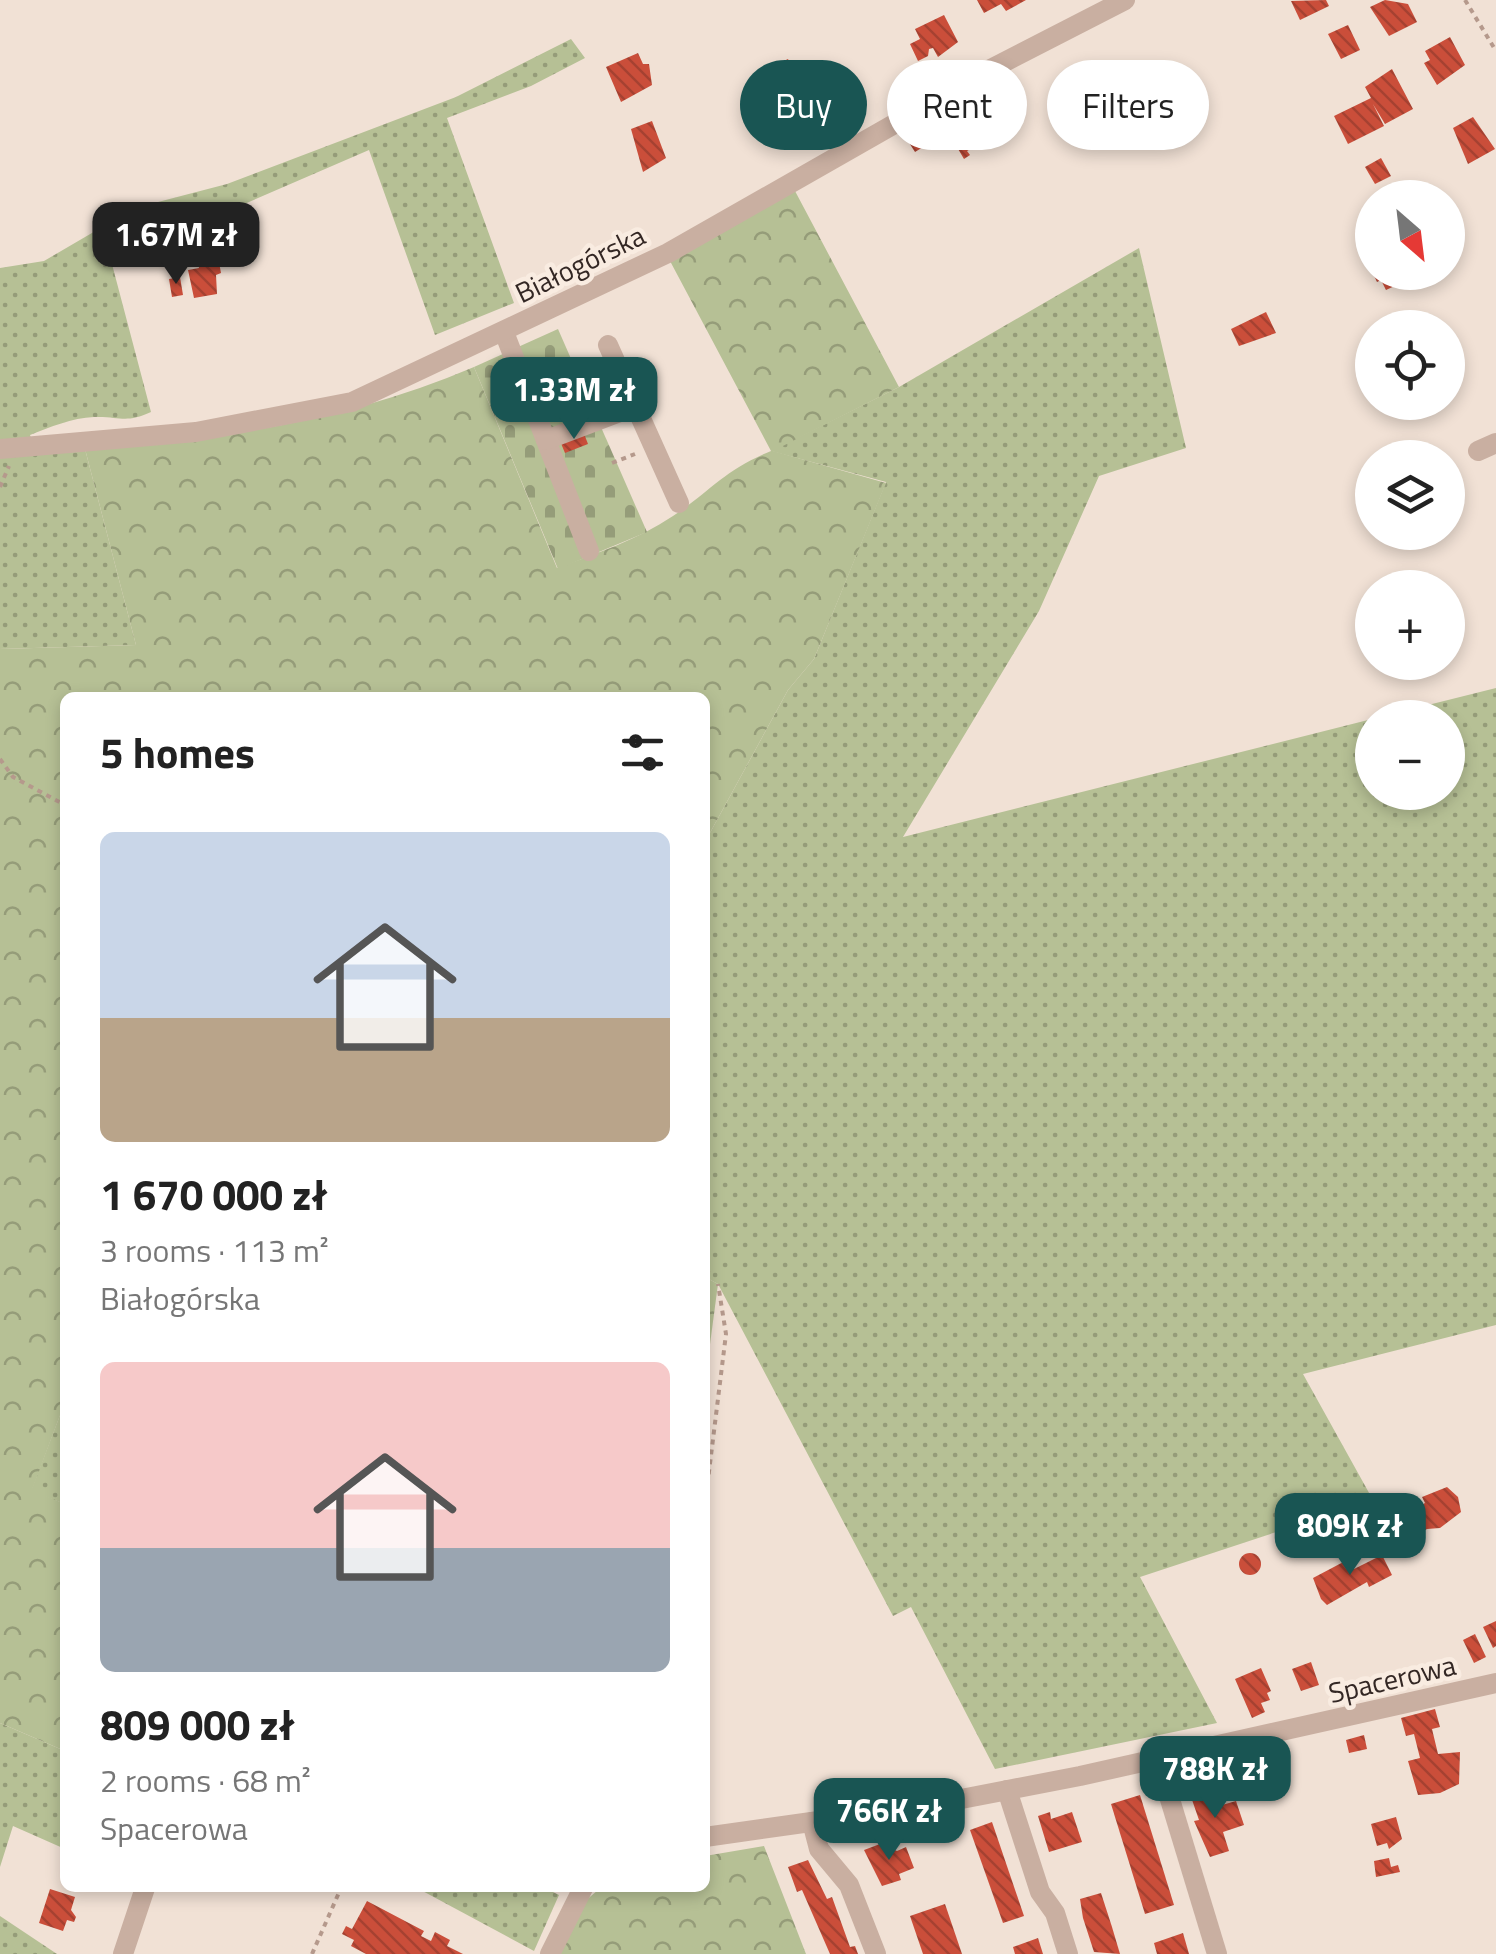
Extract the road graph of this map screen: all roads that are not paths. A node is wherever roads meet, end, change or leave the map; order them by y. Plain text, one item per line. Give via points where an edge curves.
1 (1125, 0) edge
2 (504, 332) junction
3 (608, 345) dead end
4 (636, 406) junction
5 (546, 440) junction
6 (7, 448) edge
7 (678, 503) dead end
8 (589, 551) dead end
9 (1496, 1683) edge
10 (1158, 1760) junction
11 (1007, 1790) junction
12 (812, 1822) junction
13 (710, 1836) edge
14 (145, 1892) edge
15 (581, 1892) edge
16 (123, 1954) edge
17 (550, 1954) edge
18 (876, 1954) edge
19 (1068, 1954) edge
20 (1217, 1954) edge

1 - 2 street, Białogórska via 988,70 736,217
2 - 5 street
2 - 6 street, Białogórska via 329,408 196,432
3 - 4 street
4 - 5 street
4 - 7 street
5 - 8 street
9 - 10 street, Spacerowa
10 - 11 street, Spacerowa
10 - 20 street
11 - 12 street, Spacerowa
11 - 19 street
12 - 13 street, Spacerowa
12 - 18 street via 819,1849 849,1885
14 - 16 street
15 - 17 street

